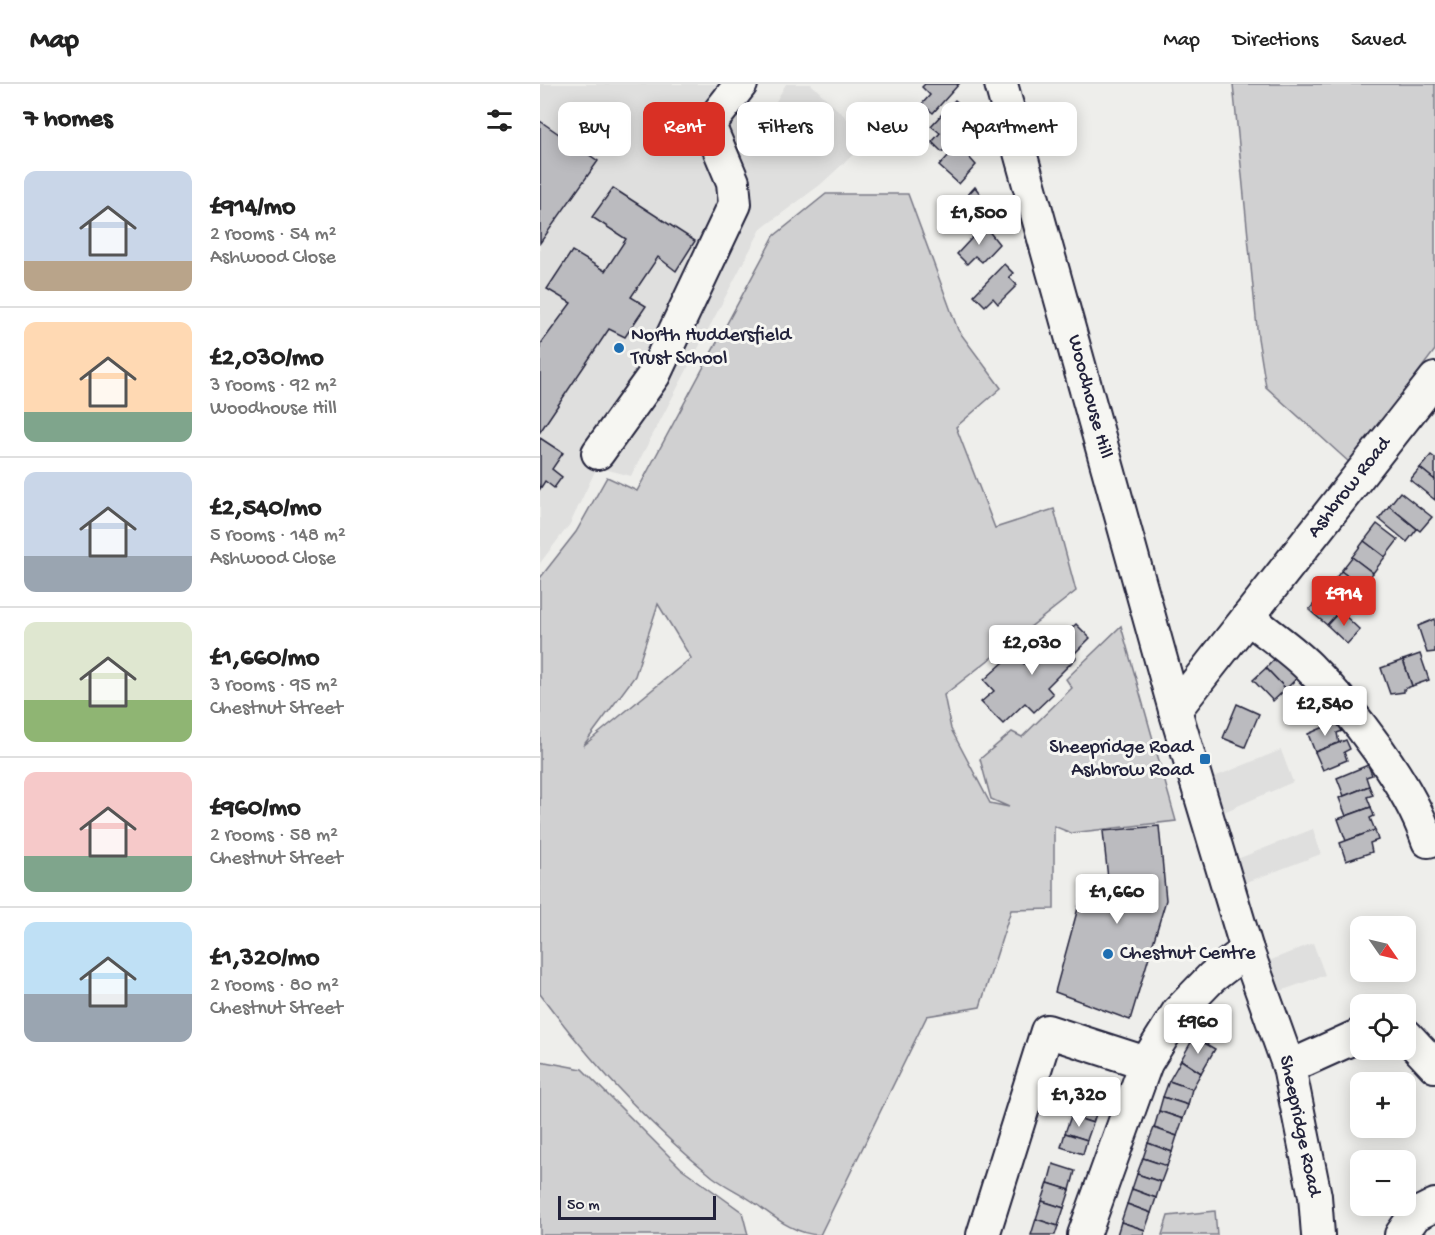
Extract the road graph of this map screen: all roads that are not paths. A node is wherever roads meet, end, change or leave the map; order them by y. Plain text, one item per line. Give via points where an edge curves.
1 (1001, 84) edge
2 (738, 87) edge
3 (1435, 379) edge
4 (598, 453) dead end
5 (1248, 618) junction
6 (1176, 710) junction
7 (1435, 839) edge
8 (1247, 950) junction
9 (1350, 1040) edge
10 (1416, 1051) edge
11 (1146, 1063) junction
12 (1289, 1067) junction
13 (1431, 1075) edge
14 (1435, 1205) edge
15 (982, 1235) edge
16 (1084, 1235) edge
17 (1318, 1235) edge
18 (1401, 1235) edge

1 - 6 street, Woodhouse Hill
2 - 4 street via 709,125 734,182 735,204 654,375
3 - 5 street, Ashbrow Road
5 - 6 street, Ashbrow Road
5 - 7 street via 1308,666 1368,736 1420,818 1428,841
6 - 8 street, Sheepridge Road
8 - 11 street via 1212,977 1178,1012
8 - 12 street, Sheepridge Road
9 - 12 street
10 - 13 street
11 - 15 street via 1047,1030
11 - 16 street
12 - 17 street, Sheepridge Road via 1315,1196
14 - 18 street via 1415,1215

